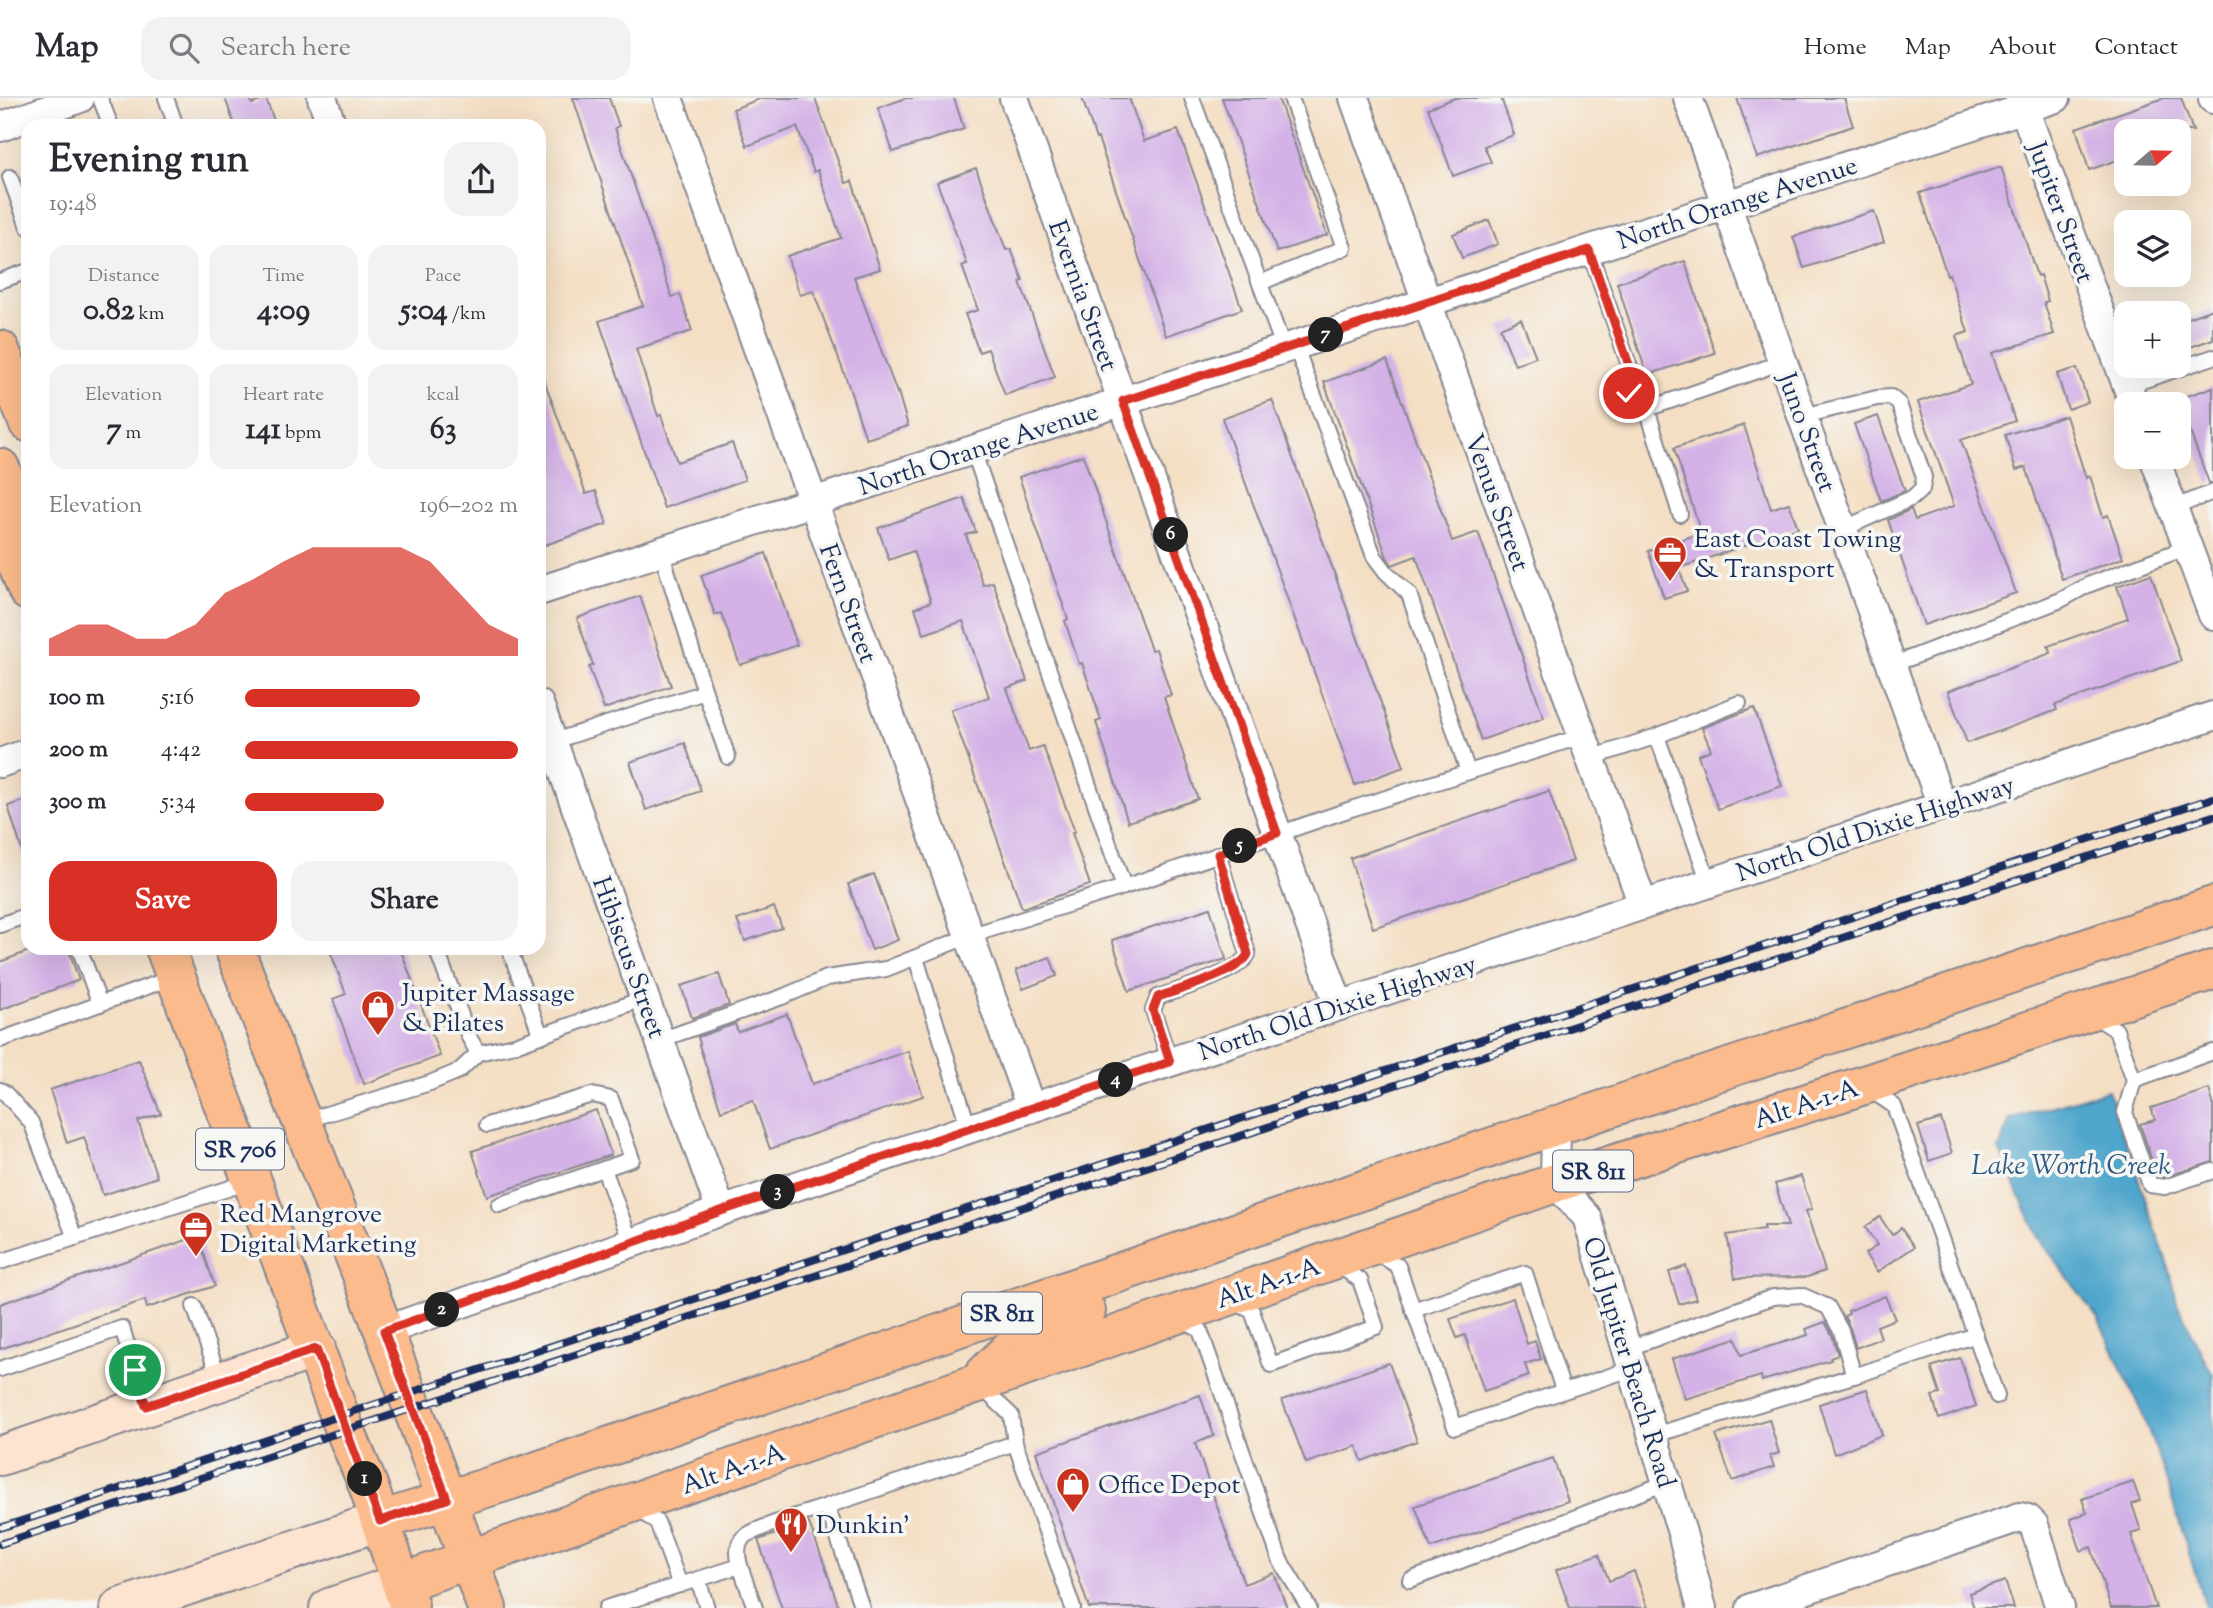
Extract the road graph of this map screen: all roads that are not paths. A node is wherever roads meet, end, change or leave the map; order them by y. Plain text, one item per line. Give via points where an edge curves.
1 (100, 98) edge
2 (166, 98) edge
3 (322, 98) edge
4 (668, 98) edge
5 (1014, 98) edge
6 (1192, 98) edge
7 (1291, 98) edge
8 (1354, 98) edge
9 (1688, 98) edge
10 (2056, 98) edge
11 (62, 101) edge
12 (2022, 103) edge
13 (108, 119) edge
14 (174, 119) edge
15 (330, 119) edge
16 (0, 127) edge
17 (10, 177) dead end
18 (1727, 205) junction
19 (21, 208) edge
20 (1589, 250) junction
21 (21, 274) edge
22 (0, 281) edge
23 (1260, 283) junction
24 (1427, 302) junction
25 (1290, 347) junction
26 (0, 350) edge
27 (2213, 357) edge
28 (1783, 362) junction
29 (2130, 392) edge
30 (2137, 392) edge
31 (1123, 401) junction
32 (21, 404) edge
33 (1647, 409) junction
34 (1803, 416) junction
35 (974, 450) junction
36 (0, 468) edge
37 (2158, 469) edge
38 (2213, 492) edge
39 (813, 502) junction
40 (2173, 508) junction
41 (1680, 514) dead end
42 (21, 518) edge
43 (0, 520) edge
44 (1843, 528) junction
45 (2188, 547) junction
46 (661, 551) junction
47 (21, 574) edge
48 (546, 589) edge
49 (2213, 615) edge
50 (1892, 665) junction
51 (705, 692) junction
52 (1739, 703) dead end
53 (2213, 716) edge
54 (1657, 736) junction
55 (546, 744) edge
56 (1587, 747) junction
57 (21, 755) edge
58 (728, 757) dead end
59 (0, 762) edge
60 (1468, 772) junction
61 (1942, 806) junction
62 (1277, 833) junction
63 (1218, 854) junction
64 (1709, 883) junction
65 (1124, 887) junction
66 (1643, 905) junction
67 (2213, 906) edge
68 (21, 918) edge
69 (0, 925) edge
70 (969, 936) junction
71 (82, 955) edge
72 (210, 955) edge
73 (237, 955) edge
74 (439, 955) edge
75 (512, 955) edge
76 (916, 958) junction
77 (170, 963) edge
78 (2213, 970) edge
79 (645, 998) junction
80 (100, 1004) junction
81 (1339, 1006) junction
82 (2087, 1011) junction
83 (541, 1036) junction
84 (0, 1040) edge
85 (660, 1040) junction
86 (273, 1048) junction
87 (2213, 1052) edge
88 (478, 1053) junction
89 (1170, 1062) junction
90 (2134, 1080) junction
91 (1864, 1085) junction
92 (0, 1090) edge
93 (1031, 1108) junction
94 (302, 1121) junction
95 (487, 1125) dead end
96 (1556, 1125) junction
97 (970, 1129) junction
98 (604, 1169) junction
99 (2213, 1171) edge
100 (253, 1181) junction
101 (1555, 1183) junction
102 (499, 1205) dead end
103 (721, 1211) junction
104 (1231, 1234) junction
105 (75, 1238) junction
106 (631, 1243) junction
107 (1369, 1247) junction
108 (1331, 1261) junction
109 (0, 1262) edge
110 (1225, 1297) junction
111 (194, 1306) dead end
112 (1413, 1310) junction
113 (1172, 1315) junction
114 (384, 1331) junction
115 (1976, 1335) junction
116 (316, 1349) junction
117 (1629, 1359) junction
118 (0, 1370) edge
119 (1854, 1376) junction
120 (220, 1381) junction
121 (976, 1383) junction
122 (1563, 1391) junction
123 (1997, 1396) dead end
124 (146, 1406) junction
125 (1651, 1436) junction
126 (1015, 1443) junction
127 (0, 1455) edge
128 (1666, 1483) junction
129 (447, 1499) junction
130 (628, 1504) junction
131 (827, 1506) junction
132 (380, 1521) junction
133 (470, 1559) junction
134 (740, 1566) junction
135 (698, 1579) junction
136 (1410, 1580) dead end
137 (680, 1585) junction
138 (405, 1595) edge
139 (120, 1608) edge
140 (328, 1608) edge
141 (487, 1608) edge
142 (606, 1608) edge
143 (707, 1608) edge
144 (755, 1608) edge
145 (862, 1608) edge
146 (1073, 1608) edge
147 (1309, 1608) edge
148 (1702, 1608) edge
149 (1751, 1608) edge
150 (2060, 1608) edge

1 - 13 lane
2 - 14 lane
3 - 15 street
4 - 39 street, Fern Street
5 - 31 street, Evernia Street
6 - 23 lane
7 - 23 lane via 1344,248
8 - 24 street, Venus Street
9 - 18 street, Juno Street
10 - 12 street, North Orange Avenue
11 - 16 street
12 - 18 street, North Orange Avenue
12 - 29 street, Jupiter Street
17 - 19 lane
18 - 20 street, North Orange Avenue
18 - 28 street, Juno Street
20 - 24 street, North Orange Avenue
20 - 33 lane via 1629,365 1624,381 1629,393
21 - 22 lane
23 - 25 lane
24 - 25 street, North Orange Avenue
24 - 56 street, Venus Street
25 - 31 street, North Orange Avenue
25 - 60 lane via 1374,556 1409,594
26 - 32 main road
27 - 30 lane
28 - 33 lane
28 - 34 street, Juno Street
31 - 35 street, North Orange Avenue
31 - 62 street, Evernia Street
33 - 41 lane
34 - 44 street, Juno Street
34 - 44 lane via 1877,398 1891,397 1899,404 1924,477 1922,489 1912,498
35 - 39 street, North Orange Avenue
35 - 65 lane
36 - 42 main road
37 - 40 street
38 - 40 lane
39 - 46 street, North Orange Avenue
39 - 70 street, Fern Street
40 - 45 street
43 - 47 main road
44 - 50 street, Juno Street
45 - 49 street
45 - 50 lane
46 - 48 street, North Orange Avenue
46 - 51 lane
50 - 61 street, Juno Street
51 - 55 lane
51 - 58 lane
52 - 54 lane
53 - 61 street, North Old Dixie Highway
54 - 56 lane
54 - 64 lane
55 - 79 street, Hibiscus Street
56 - 60 lane
56 - 66 street, Venus Street
57 - 59 street
60 - 62 lane
61 - 64 street, North Old Dixie Highway
62 - 63 lane
62 - 81 street, Evernia Street
63 - 65 lane
63 - 89 lane via 1248,954 1233,968 1154,1002
64 - 66 street, North Old Dixie Highway
65 - 70 lane
66 - 81 street, North Old Dixie Highway
67 - 96 main road, SR 811
68 - 69 lane
70 - 76 lane
70 - 93 street, Fern Street
71 - 80 lane
72 - 86 main road via 241,1022
73 - 86 main road, SR 706
74 - 88 lane
75 - 83 lane
76 - 85 lane via 886,969 827,978
76 - 97 lane
77 - 80 lane
77 - 100 main road, SR 706
78 - 82 main road, Alt A-1-A / SR 811
79 - 83 lane
79 - 85 street, Hibiscus Street
80 - 84 lane
81 - 89 street, North Old Dixie Highway
82 - 90 lane via 2116,1030
82 - 91 main road, Alt A-1-A / SR 811
83 - 88 lane
85 - 103 street, Hibiscus Street
86 - 94 main road, SR 706
87 - 90 lane
88 - 94 lane via 458,1071 430,1083
89 - 93 street, North Old Dixie Highway
90 - 99 lane via 2125,1112 2150,1185 2165,1187
91 - 101 main road, Alt A-1-A / SR 811
91 - 115 lane via 1894,1106
92 - 105 lane via 31,1122
93 - 97 street, North Old Dixie Highway
94 - 114 main road, SR 706
95 - 98 lane via 592,1095 611,1099 632,1159
96 - 101 street
96 - 104 main road, SR 811
97 - 103 street, North Old Dixie Highway
98 - 102 lane
98 - 106 lane
100 - 105 lane
100 - 116 main road, SR 706
101 - 107 main road, Alt A-1-A / SR 811
101 - 117 street, Old Jupiter Beach Road via 1587,1217
103 - 106 street, North Old Dixie Highway
104 - 121 main road via 1191,1275 1043,1325 1019,1341
104 - 129 main road, SR 811
105 - 109 lane
106 - 114 street, North Old Dixie Highway
107 - 108 main road, Alt A-1-A / SR 811
107 - 112 lane via 1398,1266
108 - 110 main road, Alt A-1-A / SR 811
108 - 110 lane via 1360,1280 1376,1327 1271,1365 1252,1311
110 - 113 main road, Alt A-1-A / SR 811
111 - 120 lane
112 - 122 lane via 1455,1427
112 - 122 lane via 1525,1273
113 - 121 main road, Alt A-1-A / SR 811
113 - 147 lane via 1200,1330 1280,1560
114 - 129 main road, SR 706
115 - 119 lane
115 - 123 lane
116 - 120 main road
116 - 132 main road, SR 706
117 - 119 lane via 1773,1297 1801,1295 1828,1307 1841,1331
117 - 122 lane
117 - 125 street, Old Jupiter Beach Road
118 - 124 lane via 122,1328
119 - 125 lane
120 - 124 main road
121 - 126 lane via 1011,1415
121 - 130 main road, Alt A-1-A / SR 811
124 - 127 main road
125 - 128 street, Old Jupiter Beach Road
126 - 131 lane
126 - 146 lane
128 - 136 lane
128 - 148 street, Old Jupiter Beach Road
129 - 132 main road, SR 811
129 - 133 main road, SR 706
130 - 133 main road, Alt A-1-A / SR 811
130 - 137 lane via 657,1522
131 - 134 lane via 742,1538 737,1552
131 - 145 lane
132 - 138 main road, SR 706
132 - 139 main road, SR 811
133 - 138 main road, Alt A-1-A / SR 811
133 - 141 main road, SR 706
134 - 135 lane
134 - 144 lane
135 - 137 lane
135 - 143 lane
137 - 142 lane
138 - 140 main road, Alt A-1-A / SR 811
149 - 150 street via 2020,1517 2034,1525

